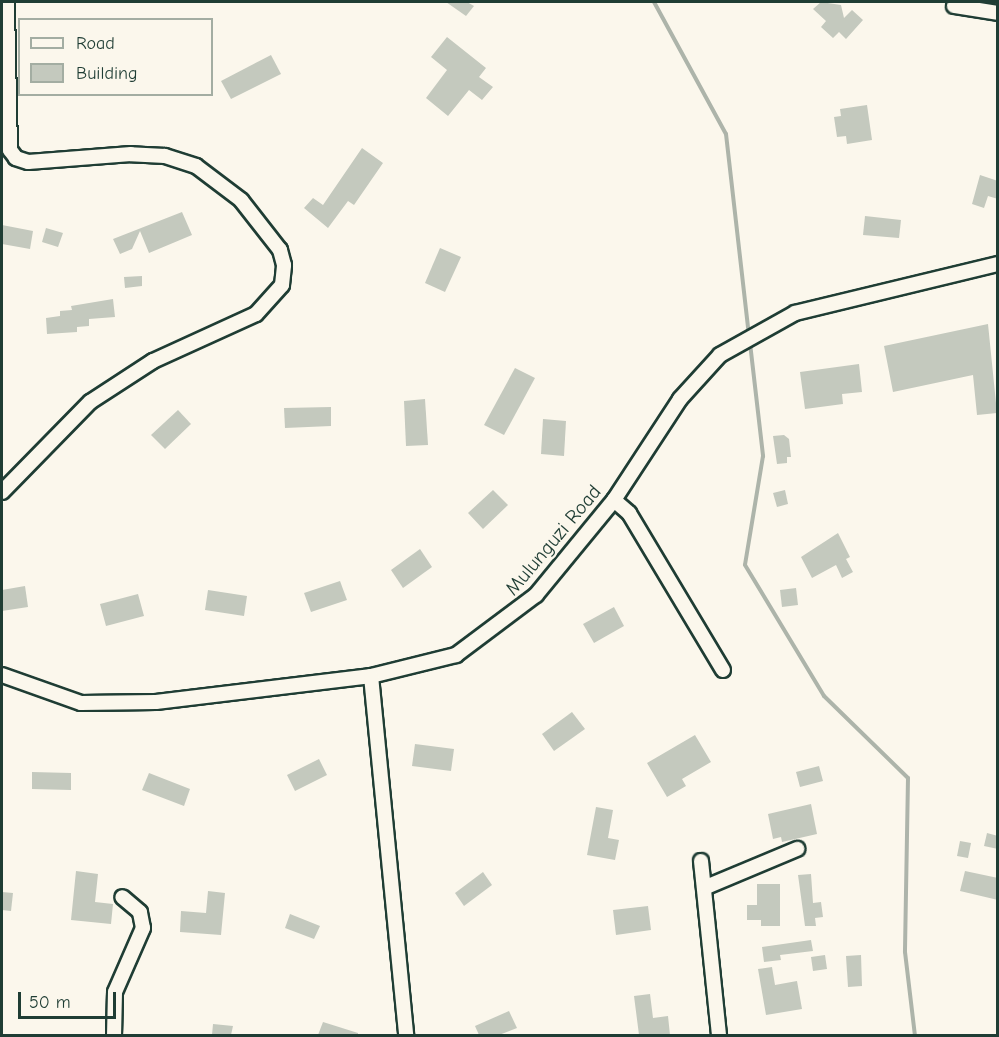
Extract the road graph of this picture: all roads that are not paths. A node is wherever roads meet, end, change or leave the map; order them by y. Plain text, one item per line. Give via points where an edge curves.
1 (7, 2) edge
2 (954, 6) dead end
3 (998, 13) edge
4 (998, 264) edge
5 (2, 492) edge
6 (614, 500) junction
7 (723, 670) dead end
8 (2, 675) edge
9 (371, 676) junction
10 (797, 849) dead end
11 (701, 861) dead end
12 (706, 887) junction
13 (122, 897) dead end
14 (114, 1035) edge
15 (406, 1035) edge
16 (719, 1035) edge

1 - 5 street via 10,150 16,158 28,162 131,154 165,156 196,166 241,200 280,250 284,265 282,285 256,314 153,361 90,402
2 - 3 street
4 - 6 street, Mulunguzi Road via 795,312 759,329 720,355 699,376
6 - 7 street via 629,513
6 - 9 street, Mulunguzi Road via 559,569 510,617 456,655
8 - 9 street, Mulunguzi Road via 60,697 103,704 200,699
9 - 15 street
10 - 12 street
11 - 12 street
12 - 16 street
13 - 14 street via 140,912 143,928 115,992

